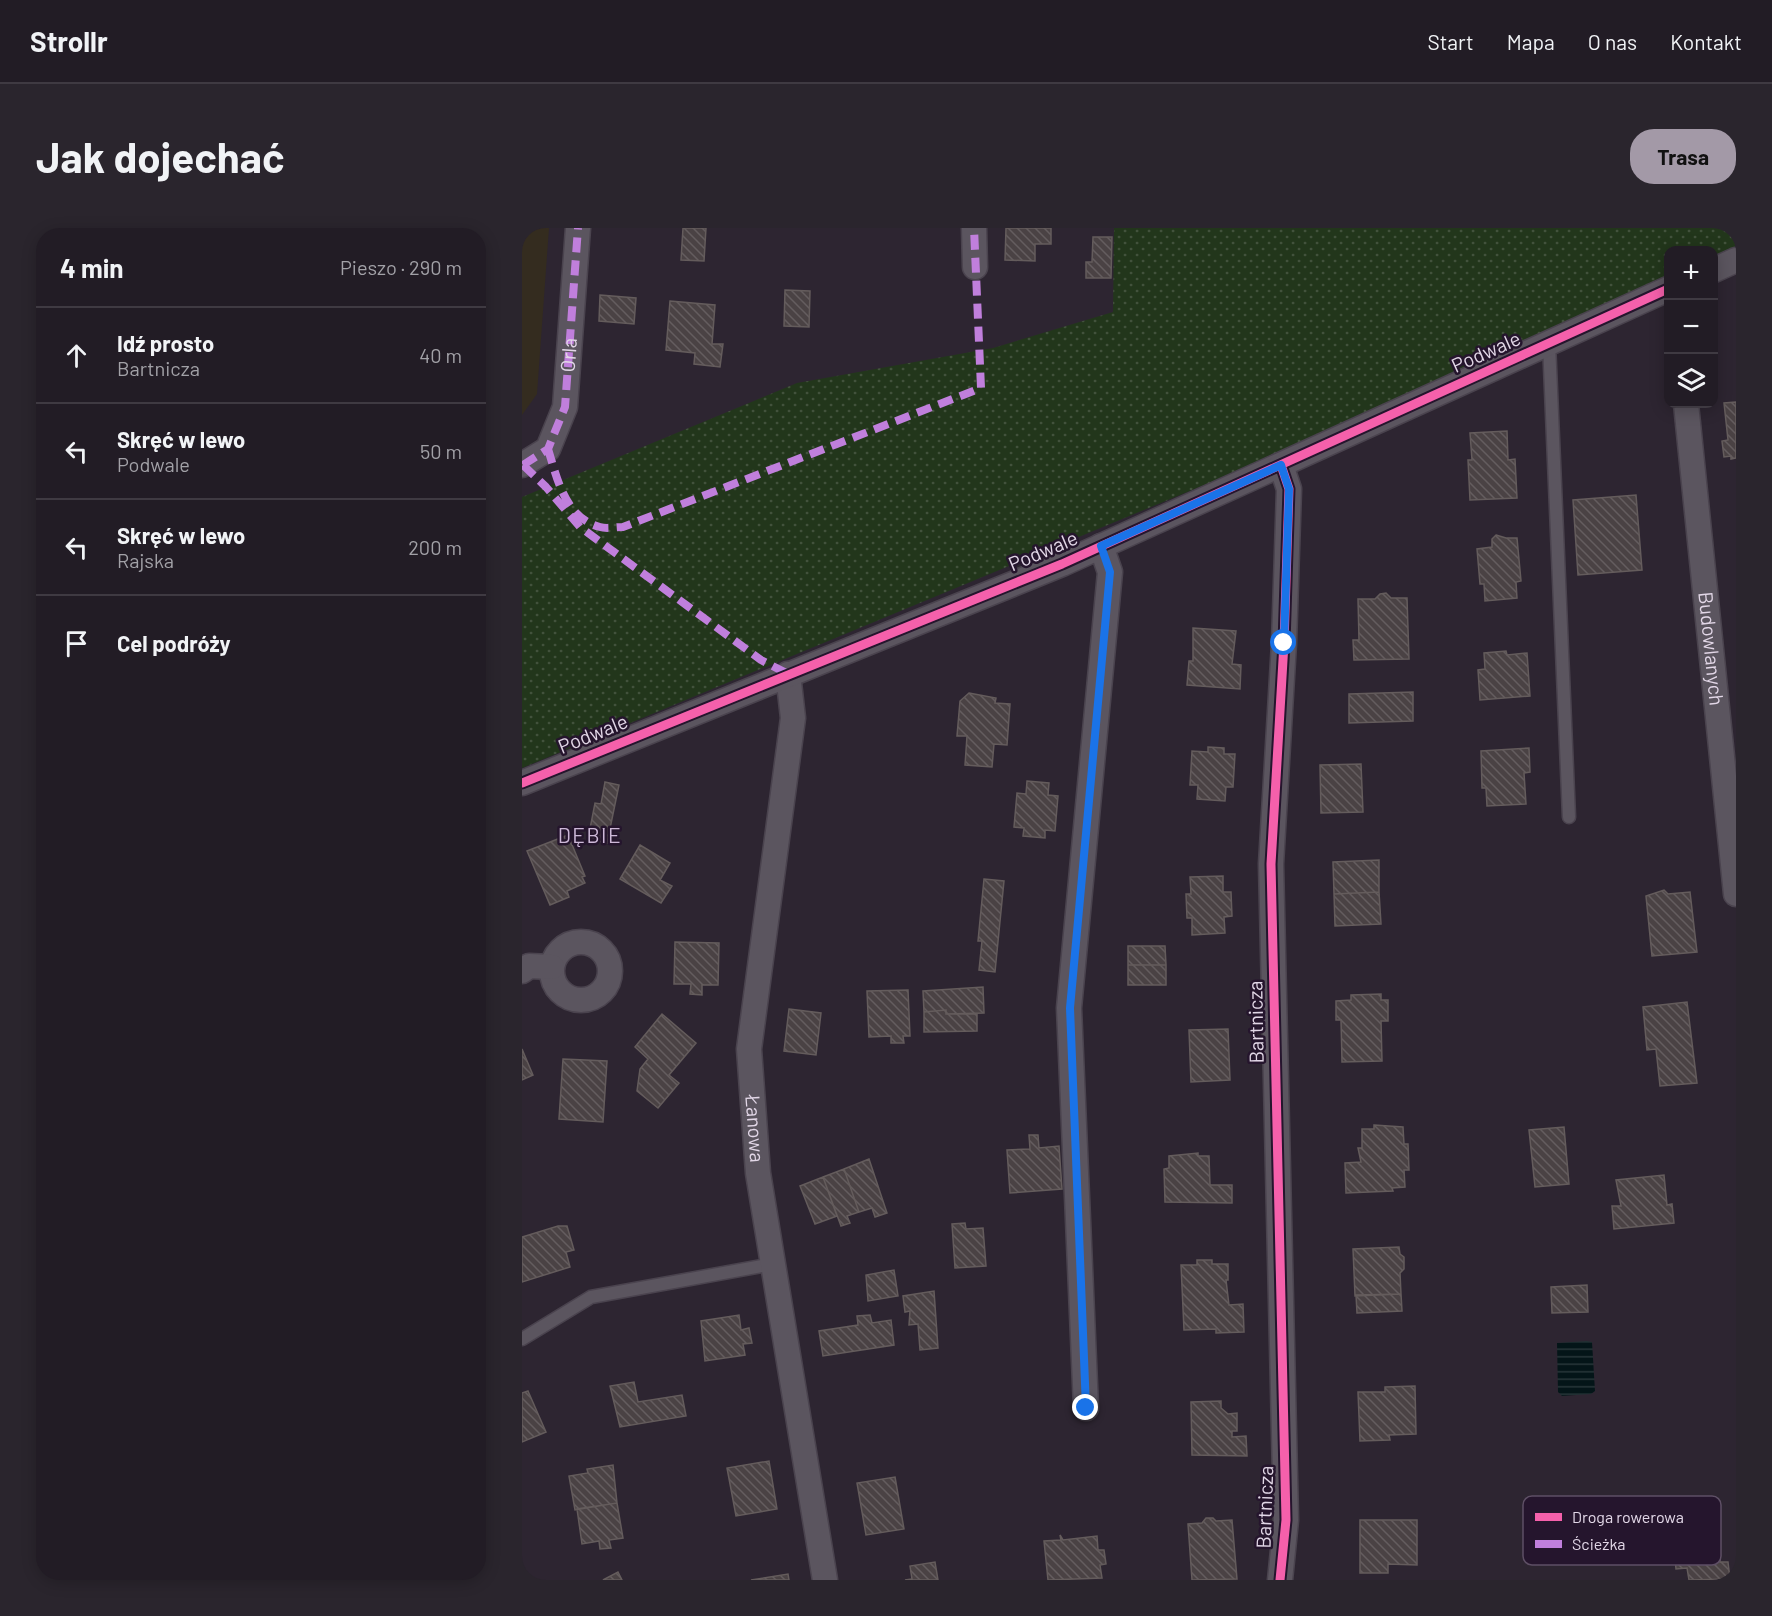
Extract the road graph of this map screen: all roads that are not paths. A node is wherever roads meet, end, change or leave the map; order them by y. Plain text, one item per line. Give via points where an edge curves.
1 (579, 228) edge
2 (974, 228) edge
3 (1736, 260) edge
4 (975, 267) dead end
5 (1718, 268) edge
6 (1664, 291) edge
7 (1550, 343) junction
8 (1686, 408) edge
9 (522, 465) edge
10 (1281, 465) junction
11 (1101, 546) junction
12 (788, 674) junction
13 (522, 783) edge
14 (1569, 817) dead end
15 (1736, 894) edge
16 (552, 967) dead end
17 (522, 971) edge
18 (773, 1264) junction
19 (522, 1339) edge
20 (1086, 1408) dead end
21 (825, 1580) edge
22 (1280, 1580) edge

1 - 9 street, Orla via 565,407 548,449
2 - 4 street
3 - 5 street
6 - 7 street, Podwale
7 - 10 street, Podwale
7 - 14 lane
8 - 15 street, Budowlanych
10 - 11 street, Podwale
10 - 22 street, Bartnicza via 1289,489 1270,864 1286,1520
11 - 12 street, Podwale
11 - 20 street via 1110,572 1070,1008
12 - 13 street, Podwale
12 - 18 street, Łanowa via 793,718 748,1048 758,1173
16 - 17 street via 529,966
18 - 19 lane via 591,1297
18 - 21 street, Łanowa

